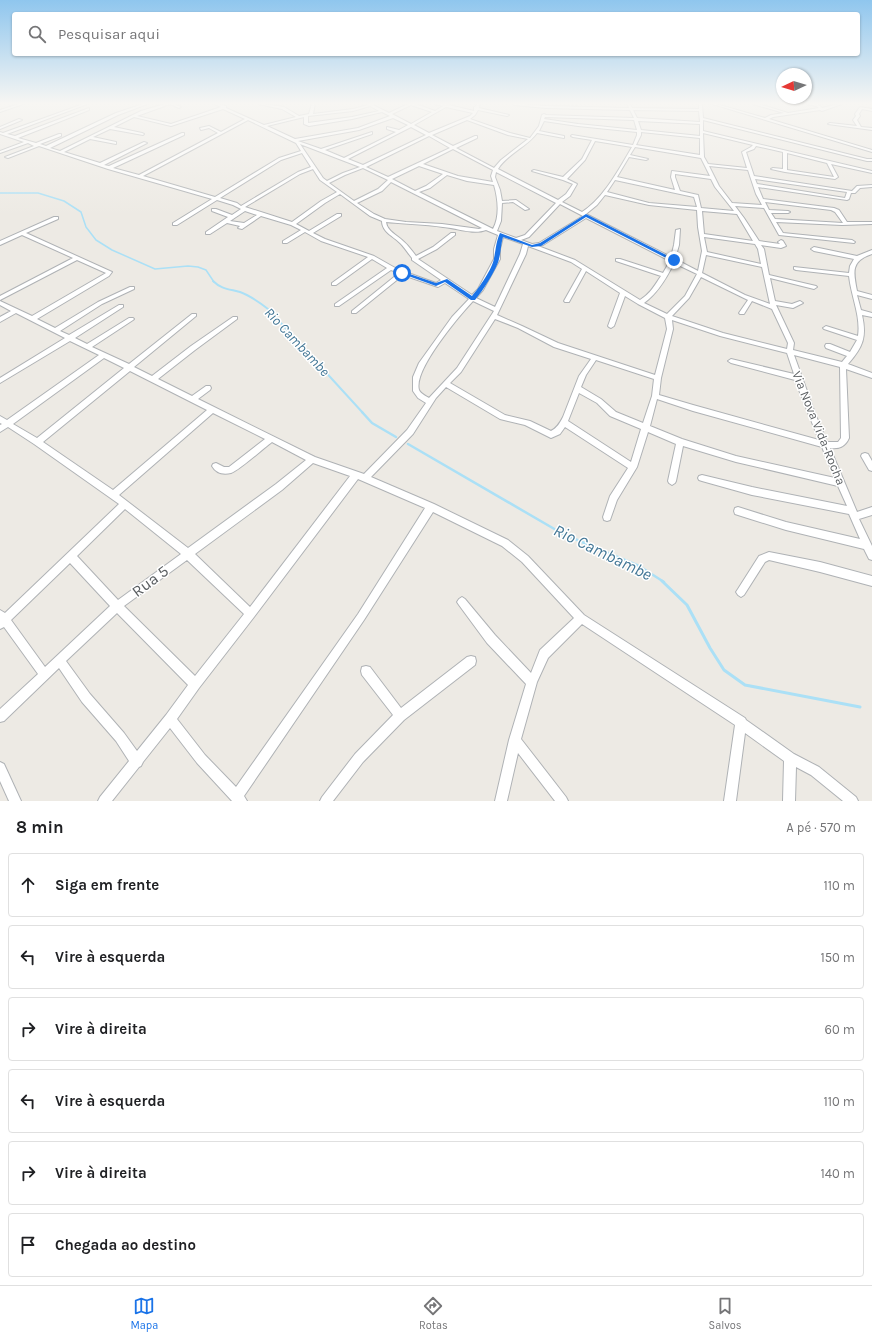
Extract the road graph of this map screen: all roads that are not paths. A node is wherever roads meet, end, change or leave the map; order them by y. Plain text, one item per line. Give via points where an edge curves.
1 (23, 140) edge
2 (47, 140) edge
3 (62, 140) edge
4 (86, 140) edge
5 (102, 140) edge
6 (170, 140) edge
7 (207, 140) edge
8 (298, 140) edge
9 (350, 140) edge
10 (381, 140) edge
11 (416, 140) edge
12 (440, 140) edge
13 (468, 140) edge
14 (530, 140) edge
15 (594, 140) edge
16 (596, 140) edge
17 (636, 140) edge
18 (702, 140) edge
19 (734, 140) edge
20 (783, 140) edge
21 (837, 140) edge
22 (295, 141) junction
23 (26, 142) junction
24 (115, 143) dead end
25 (145, 143) dead end
26 (755, 144) junction
27 (36, 145) junction
28 (453, 147) junction
29 (633, 147) junction
30 (46, 148) junction
31 (321, 150) junction
32 (303, 151) junction
33 (785, 151) junction
34 (872, 151) edge
35 (1, 152) dead end
36 (61, 152) junction
37 (628, 156) junction
38 (7, 157) dead end
39 (702, 157) junction
40 (646, 159) dead end
41 (345, 160) junction
42 (872, 160) edge
43 (828, 161) junction
44 (419, 164) junction
45 (100, 165) junction
46 (706, 165) junction
47 (363, 166) junction
48 (855, 167) junction
49 (109, 168) junction
50 (313, 168) junction
51 (496, 169) junction
52 (749, 169) junction
53 (534, 171) dead end
54 (785, 171) junction
55 (872, 172) edge
56 (446, 174) junction
57 (140, 176) junction
58 (753, 177) junction
59 (614, 178) junction
60 (712, 178) junction
61 (872, 178) edge
62 (390, 179) junction
63 (564, 179) junction
64 (776, 180) junction
65 (326, 182) junction
66 (496, 184) junction
67 (755, 185) junction
68 (872, 186) edge
69 (340, 192) junction
70 (416, 192) junction
71 (678, 192) junction
72 (850, 192) junction
73 (604, 193) junction
74 (215, 198) junction
75 (761, 200) junction
76 (355, 202) junction
77 (500, 202) junction
78 (559, 202) junction
79 (731, 204) junction
80 (243, 208) junction
81 (527, 209) dead end
82 (700, 209) junction
83 (766, 209) junction
84 (214, 210) dead end
85 (788, 212) dead end
86 (738, 213) junction
87 (261, 214) junction
88 (339, 214) dead end
89 (585, 215) junction
90 (232, 217) junction
91 (56, 218) dead end
92 (384, 220) junction
93 (772, 220) junction
94 (225, 221) junction
95 (872, 223) edge
96 (175, 224) dead end
97 (293, 224) junction
98 (846, 224) junction
99 (487, 228) junction
100 (678, 230) dead end
101 (307, 232) junction
102 (494, 232) junction
103 (21, 233) junction
104 (208, 233) dead end
105 (452, 234) dead end
106 (501, 234) junction
107 (701, 235) junction
108 (517, 240) junction
109 (285, 242) dead end
110 (781, 242) dead end
111 (852, 242) dead end
112 (0, 243) edge
113 (758, 244) junction
114 (529, 245) junction
115 (814, 249) dead end
116 (872, 252) edge
117 (704, 253) junction
118 (372, 257) junction
119 (76, 258) junction
120 (414, 258) junction
121 (857, 258) junction
122 (618, 260) dead end
123 (674, 260) junction
124 (765, 266) junction
125 (390, 268) junction
126 (796, 268) dead end
127 (584, 269) junction
128 (402, 273) junction
129 (700, 274) junction
130 (665, 275) junction
131 (852, 275) junction
132 (767, 276) junction
133 (445, 280) junction
134 (334, 284) dead end
135 (814, 287) dead end
136 (132, 288) dead end
137 (623, 292) junction
138 (854, 292) junction
139 (872, 296) edge
140 (0, 298) edge
141 (473, 299) junction
142 (751, 299) junction
143 (567, 301) dead end
144 (0, 303) edge
145 (640, 303) junction
146 (800, 303) dead end
147 (772, 304) junction
148 (337, 305) dead end
149 (121, 306) dead end
150 (15, 310) junction
151 (354, 312) dead end
152 (860, 312) junction
153 (496, 313) junction
154 (742, 313) dead end
155 (194, 315) dead end
156 (872, 316) edge
157 (668, 317) junction
158 (235, 318) dead end
159 (32, 319) junction
160 (131, 319) dead end
161 (0, 320) edge
162 (611, 326) dead end
163 (826, 328) dead end
164 (54, 331) junction
165 (70, 337) junction
166 (861, 340) junction
167 (828, 346) dead end
168 (87, 347) junction
169 (790, 352) junction
170 (104, 355) junction
171 (851, 355) junction
172 (594, 358) junction
173 (731, 361) dead end
174 (843, 366) junction
175 (129, 367) junction
176 (872, 376) edge
177 (658, 378) junction
178 (798, 378) junction
179 (153, 379) junction
180 (0, 381) edge
181 (446, 384) junction
182 (208, 388) dead end
183 (577, 388) junction
184 (655, 396) junction
185 (193, 399) junction
186 (430, 402) junction
187 (214, 409) junction
188 (0, 419) edge
189 (565, 423) junction
190 (8, 424) junction
191 (0, 429) edge
192 (646, 429) junction
193 (272, 438) junction
194 (37, 442) junction
195 (680, 442) junction
196 (825, 445) junction
197 (865, 456) dead end
198 (312, 459) junction
199 (216, 466) dead end
200 (633, 466) junction
201 (872, 468) edge
202 (360, 476) junction
203 (702, 478) dead end
204 (672, 481) dead end
205 (841, 483) junction
206 (113, 495) junction
207 (125, 504) junction
208 (431, 507) junction
209 (738, 511) dead end
210 (872, 511) edge
211 (853, 514) junction
212 (607, 517) dead end
213 (867, 545) junction
214 (187, 553) junction
215 (872, 556) edge
216 (70, 557) junction
217 (872, 582) edge
218 (742, 592) dead end
219 (462, 602) dead end
220 (117, 606) junction
221 (251, 614) junction
222 (581, 618) junction
223 (2, 620) edge
224 (59, 660) junction
225 (471, 661) dead end
226 (366, 671) dead end
227 (44, 674) junction
228 (532, 682) junction
229 (195, 684) junction
230 (400, 716) junction
231 (0, 717) edge
232 (170, 720) junction
233 (741, 722) junction
234 (515, 740) junction
235 (790, 758) junction
236 (137, 762) junction
237 (0, 768) edge
238 (239, 799) edge
239 (15, 801) edge
240 (104, 801) edge
241 (326, 801) edge
242 (501, 801) edge
243 (562, 801) edge
244 (730, 801) edge
245 (789, 801) edge
246 (852, 801) edge

1 - 23 street
2 - 27 street
3 - 30 street
4 - 36 street
5 - 24 street
6 - 49 street
7 - 57 street
8 - 22 street
9 - 31 street
10 - 41 street
11 - 47 street
12 - 28 street
13 - 28 street
14 - 51 street via 499,163
15 - 63 street via 584,159
16 - 29 street
17 - 29 street
18 - 39 street, Via Nova Vida-Rocha
19 - 26 street
20 - 42 street
21 - 34 street
22 - 31 street
22 - 32 street
23 - 27 street
23 - 35 street
25 - 45 street
26 - 33 street
26 - 52 street via 753,148 744,151
27 - 30 street
27 - 38 street
28 - 44 street
28 - 51 street
29 - 37 street
29 - 39 street
30 - 36 street
31 - 41 street
32 - 50 street
32 - 74 street via 280,159
33 - 43 street
33 - 54 street
36 - 45 street
37 - 40 street
37 - 59 street
39 - 46 street, Via Nova Vida-Rocha
41 - 47 street
43 - 48 street
43 - 54 street via 835,178
44 - 56 street
44 - 62 street
45 - 49 street
46 - 52 street
46 - 60 street, Via Nova Vida-Rocha
47 - 62 street
47 - 65 street via 359,170
48 - 55 street
48 - 61 street
49 - 57 street
50 - 65 street
50 - 80 street via 299,173
51 - 66 street via 493,176
51 - 78 street
52 - 58 street
53 - 63 street
54 - 64 street via 772,166
56 - 66 street
56 - 70 street
57 - 74 street
58 - 64 street
58 - 67 street
59 - 71 street
59 - 73 street
60 - 71 street via 674,171 673,177
60 - 79 street, Via Nova Vida-Rocha
62 - 70 street
62 - 76 street via 380,190
63 - 78 street via 575,184 568,195
64 - 72 street
65 - 69 street
66 - 77 street
67 - 72 street via 845,199
67 - 75 street
68 - 72 street via 859,187
69 - 76 street
69 - 97 street
70 - 99 street
71 - 82 street via 696,196
73 - 82 street via 649,204
73 - 89 street
74 - 80 street
74 - 96 street
75 - 83 street
75 - 98 street via 832,209 837,211
76 - 92 street via 372,216
77 - 81 street via 514,201
77 - 102 street via 498,226
78 - 89 street
78 - 108 street via 527,236
79 - 83 street
79 - 86 street, Via Nova Vida-Rocha
80 - 87 street
80 - 90 street
82 - 86 street
82 - 107 street
83 - 85 street
83 - 93 street
84 - 90 street
86 - 113 street, Via Nova Vida-Rocha
87 - 94 street via 242,227
87 - 97 street
88 - 101 street
89 - 114 street via 541,244
89 - 123 street
90 - 94 street
91 - 103 street
92 - 99 street via 479,231
92 - 120 street via 388,231 402,242
93 - 98 street
93 - 111 street via 778,232 785,235
94 - 104 street
95 - 98 street
97 - 101 street
99 - 102 street
100 - 123 street
101 - 109 street
101 - 118 street
102 - 106 street
103 - 112 street
103 - 119 street
105 - 120 street via 435,248
106 - 108 street
106 - 141 street via 497,260
107 - 113 street
107 - 117 street
108 - 114 street
110 - 113 street via 783,246
113 - 124 street, Via Nova Vida-Rocha
114 - 127 street via 573,261
114 - 153 street
115 - 121 street
116 - 121 street
117 - 124 street
117 - 129 street
118 - 125 street
118 - 134 street
119 - 140 street
119 - 159 street via 109,274
120 - 133 street
121 - 131 street
122 - 130 street
123 - 129 street
123 - 130 street
124 - 132 street, Via Nova Vida-Rocha
125 - 128 street
125 - 148 street
126 - 131 street
127 - 137 street
127 - 143 street
128 - 133 street via 436,285
128 - 151 street
129 - 142 street
129 - 157 street via 678,308
130 - 145 street via 652,296
131 - 138 street
132 - 135 street
132 - 147 street, Via Nova Vida-Rocha
133 - 141 street
136 - 164 street via 91,308
137 - 145 street
137 - 162 street
138 - 139 street
138 - 152 street
141 - 153 street
141 - 186 street via 454,318 416,377 416,391
142 - 147 street
142 - 154 street
144 - 150 street
145 - 157 street
146 - 147 street via 793,306
147 - 169 street, Via Nova Vida-Rocha via 791,343
149 - 165 street
150 - 159 street
150 - 161 street
152 - 156 street
152 - 166 street
153 - 172 street via 556,345
153 - 181 street via 459,370
155 - 175 street
157 - 169 street via 722,335
157 - 177 street via 670,329
158 - 179 street
159 - 164 street
160 - 168 street
163 - 166 street
164 - 165 street
165 - 168 street
165 - 180 street
166 - 171 street
167 - 171 street
168 - 170 street
169 - 174 street
169 - 178 street, Via Nova Vida-Rocha
170 - 175 street
170 - 190 street
171 - 174 street
172 - 177 street
172 - 183 street
173 - 178 street
174 - 176 street
174 - 196 street via 844,442 837,446
175 - 179 street
175 - 194 street
177 - 184 street
178 - 196 street, Via Nova Vida-Rocha
179 - 185 street
181 - 186 street
181 - 189 street via 503,416 527,423 552,435
182 - 185 street
183 - 189 street
183 - 192 street via 599,401 613,414
184 - 192 street
184 - 196 street
185 - 187 street
186 - 202 street via 396,448
187 - 193 street
187 - 206 street
188 - 190 street
189 - 200 street
190 - 191 street
190 - 194 street
192 - 195 street
192 - 200 street
193 - 198 street
193 - 199 street via 231,470 223,471
194 - 206 street
195 - 204 street
195 - 205 street via 736,459
196 - 205 street, Via Nova Vida-Rocha
197 - 201 street
198 - 202 street
198 - 214 street, Rua 5 via 279,487
200 - 212 street via 613,499
202 - 208 street
202 - 221 street
203 - 211 street
205 - 211 street, Via Nova Vida-Rocha
206 - 207 street
207 - 214 street
207 - 216 street
208 - 222 street via 505,543 534,568
208 - 238 street
209 - 213 street via 766,522 815,535
210 - 211 street
211 - 213 street, Via Nova Vida-Rocha
213 - 215 street, Via Nova Vida-Rocha
214 - 220 street, Rua 5
214 - 221 street
216 - 220 street
216 - 223 street
217 - 218 street via 770,556 762,559
219 - 228 street via 491,639
220 - 224 street, Rua 5
220 - 229 street
221 - 229 street
222 - 228 street via 544,654
222 - 233 street
223 - 227 street
224 - 227 street, Rua 5
224 - 236 street
225 - 230 street
226 - 230 street
227 - 231 street, Rua 5
228 - 234 street
229 - 232 street
230 - 241 street via 359,758
232 - 236 street
232 - 238 street via 201,759
233 - 235 street
233 - 244 street
234 - 242 street
234 - 243 street
235 - 245 street
235 - 246 street via 814,771
236 - 240 street
237 - 239 street

